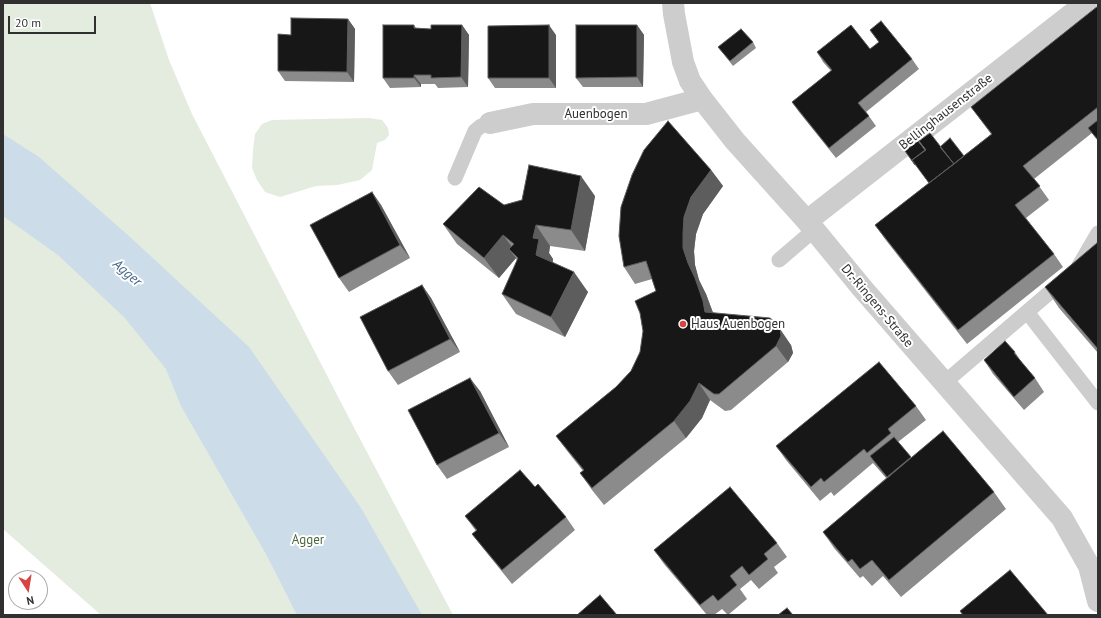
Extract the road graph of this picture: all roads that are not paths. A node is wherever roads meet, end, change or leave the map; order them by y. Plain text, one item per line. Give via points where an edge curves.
1 (673, 3) edge
2 (1086, 3) edge
3 (702, 99) junction
4 (490, 123) joint
5 (455, 178) dead end
6 (811, 226) junction
7 (1098, 233) edge
8 (779, 260) dead end
9 (1027, 312) junction
10 (944, 383) junction
11 (1098, 403) edge
12 (1098, 601) edge

1 - 3 street, Dr.-Ringens-Straße via 683,62 690,81
2 - 6 street, Bellinghausenstraße
3 - 4 street, Auenbogen via 646,114 533,114
3 - 6 street, Dr.-Ringens-Straße
4 - 5 lane via 475,131
6 - 8 lane
6 - 10 street, Dr.-Ringens-Straße
7 - 9 lane via 1077,269
9 - 10 lane
9 - 11 lane
10 - 12 street, Dr.-Ringens-Straße via 1062,518 1089,566

